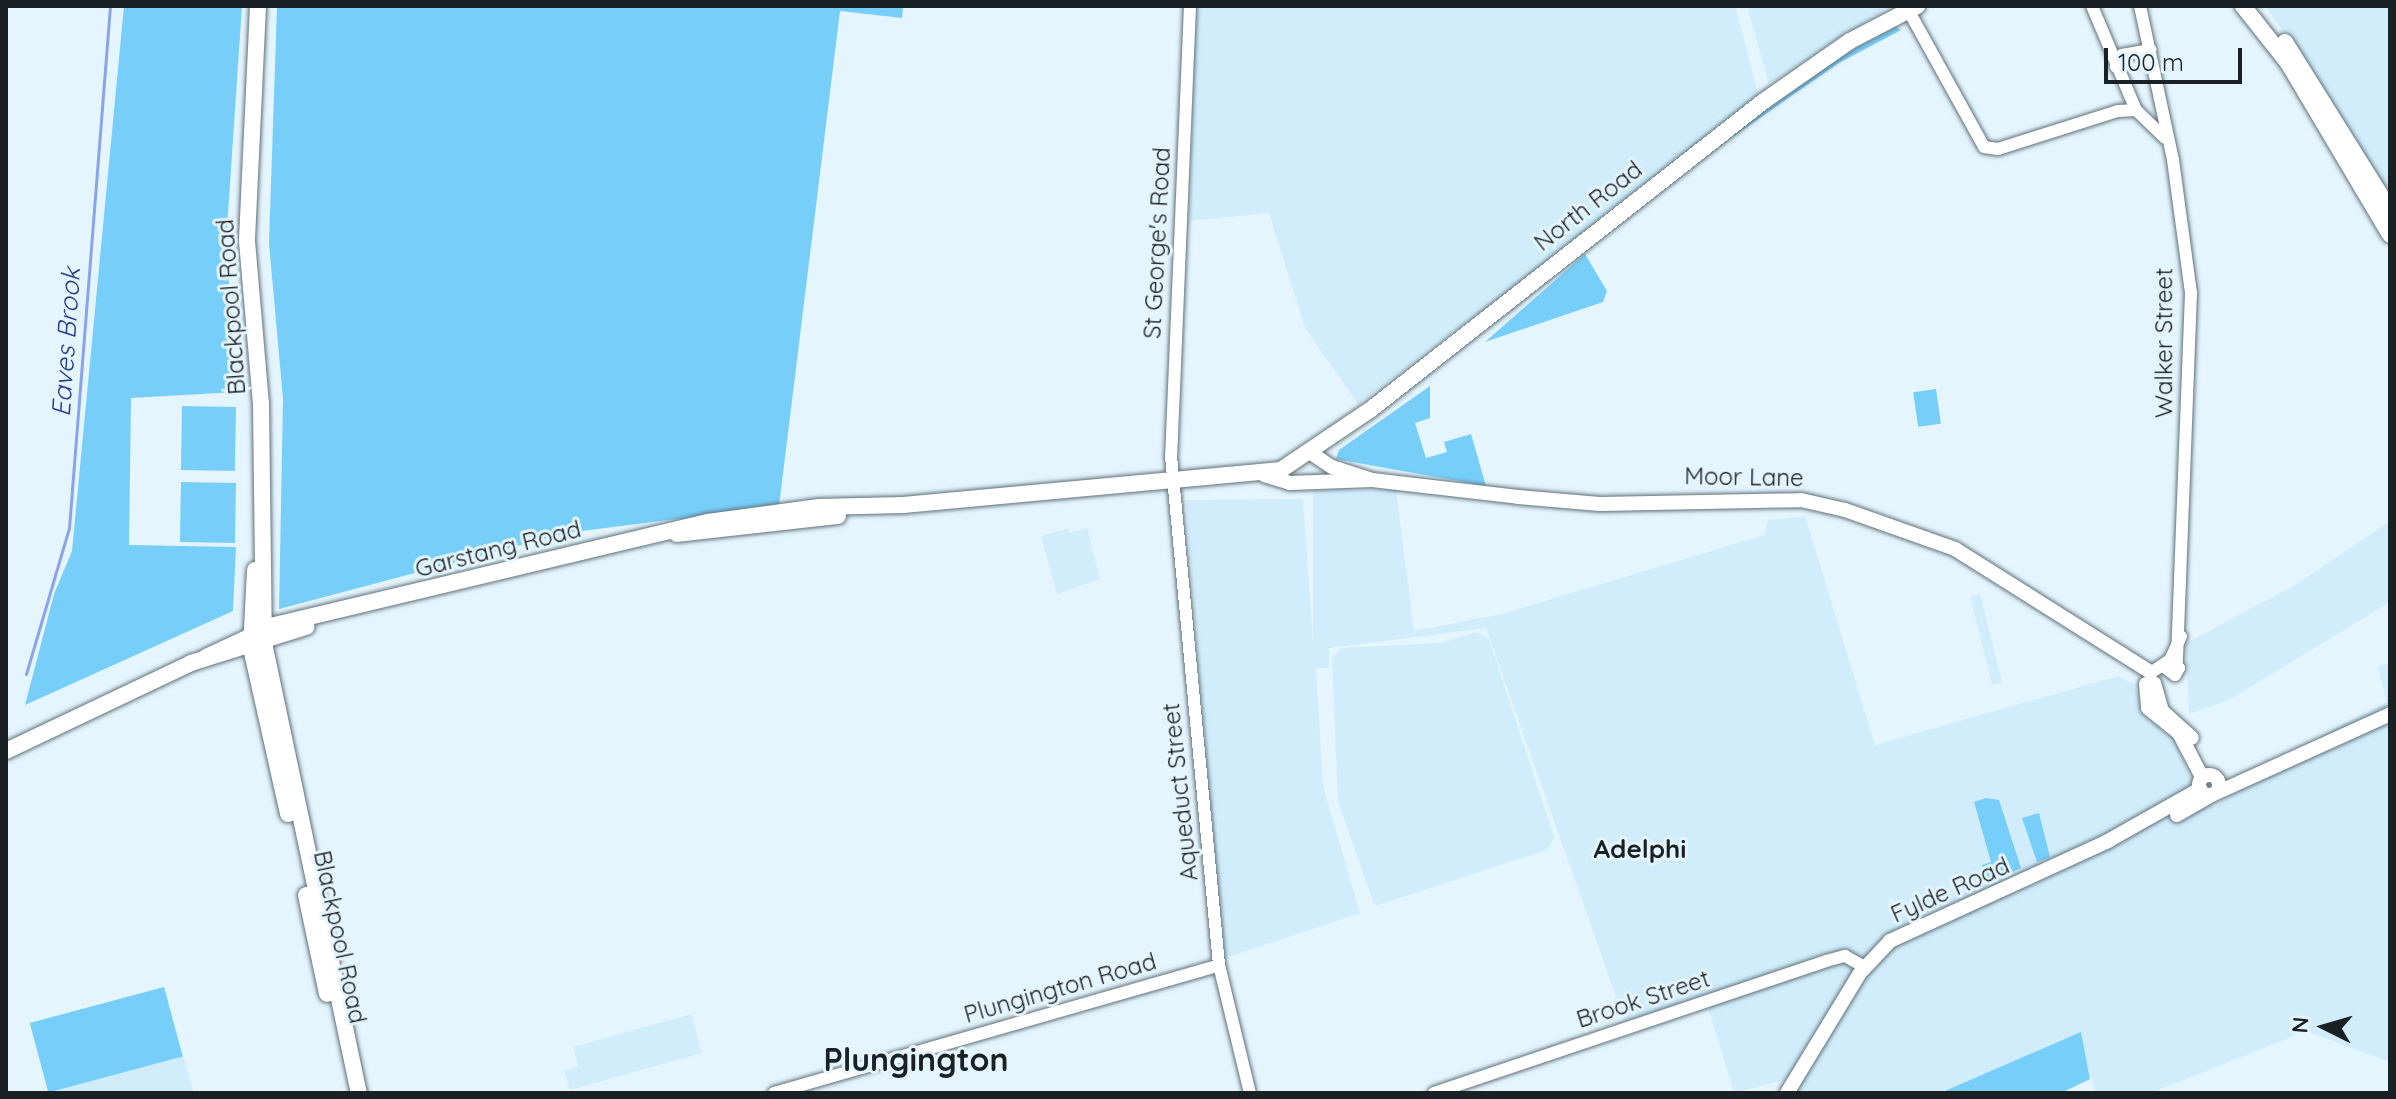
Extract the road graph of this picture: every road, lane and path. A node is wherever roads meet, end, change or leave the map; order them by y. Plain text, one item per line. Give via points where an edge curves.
1 (258, 6) edge
2 (1190, 6) edge
3 (2092, 6) edge
4 (2140, 6) edge
5 (2243, 6) edge
6 (2257, 6) edge
7 (1910, 7) edge
8 (2151, 50) junction
9 (2116, 67) junction
10 (2127, 90) junction
11 (2160, 104) junction
12 (2118, 111) junction
13 (2141, 113) junction
14 (2337, 132) junction
15 (2170, 149) junction
16 (2390, 210) edge
17 (2390, 235) edge
18 (1305, 457) junction
19 (1264, 475) junction
20 (1372, 480) junction
21 (1174, 483) junction
22 (1344, 484) junction
23 (260, 557) junction
24 (263, 595) junction
25 (333, 616) junction
26 (293, 622) junction
27 (258, 638) junction
28 (213, 657) junction
29 (2157, 672) junction
30 (258, 681) junction
31 (2390, 714) edge
32 (6, 751) edge
33 (2209, 785) junction
34 (1219, 965) junction
35 (1865, 967) junction
36 (350, 1093) edge
37 (359, 1093) edge
38 (774, 1093) edge
39 (1250, 1093) edge
40 (1434, 1093) edge
41 (1787, 1093) edge

1 - 23 highway, Blackpool Road via 247,241 261,404
2 - 21 street, St George's Road
3 - 9 street
4 - 8 street, Walker Street
5 - 14 highway
6 - 14 highway via 2308,74
7 - 12 street via 1984,147 1998,149
7 - 18 highway, North Road via 1764,101
8 - 9 street via 2122,55
8 - 11 street, Walker Street
9 - 10 street
10 - 12 street
10 - 13 street
11 - 13 street
11 - 15 street, Walker Street
12 - 13 street
13 - 15 street
14 - 16 highway
14 - 17 highway
15 - 29 street, Walker Street via 2191,293 2181,636
18 - 19 highway, Moor Lane
18 - 20 main road, Moor Lane
18 - 22 main road
19 - 21 highway, Moor Lane
19 - 22 main road, Moor Lane via 1290,483
20 - 22 main road, Moor Lane
20 - 29 main road, Moor Lane via 1600,504 1722,497 1814,502 1913,530 1955,549 2034,595 2124,659
21 - 25 highway, Garstang Road via 872,507 864,513 677,534 566,555
21 - 34 street, Aqueduct Street
23 - 24 highway, Blackpool Road
23 - 27 highway, Blackpool Road
24 - 26 highway
24 - 27 highway, Blackpool Road
25 - 26 highway, Garstang Road
25 - 27 highway, Garstang Road
26 - 27 highway, Garstang Road
27 - 28 highway, Garstang Road
27 - 30 highway, Blackpool Road
27 - 37 highway, Blackpool Road
28 - 30 highway
28 - 32 highway, Garstang Road
29 - 33 main road via 2148,708 2179,733
30 - 36 highway, Blackpool Road
31 - 33 main road via 2246,780
33 - 35 main road, Fylde Road via 2112,839 1890,941
34 - 38 street, Plungington Road
34 - 39 street, Aqueduct Street
35 - 40 street, Brook Street via 1845,956 1826,961
35 - 41 main road, Fylde Road

